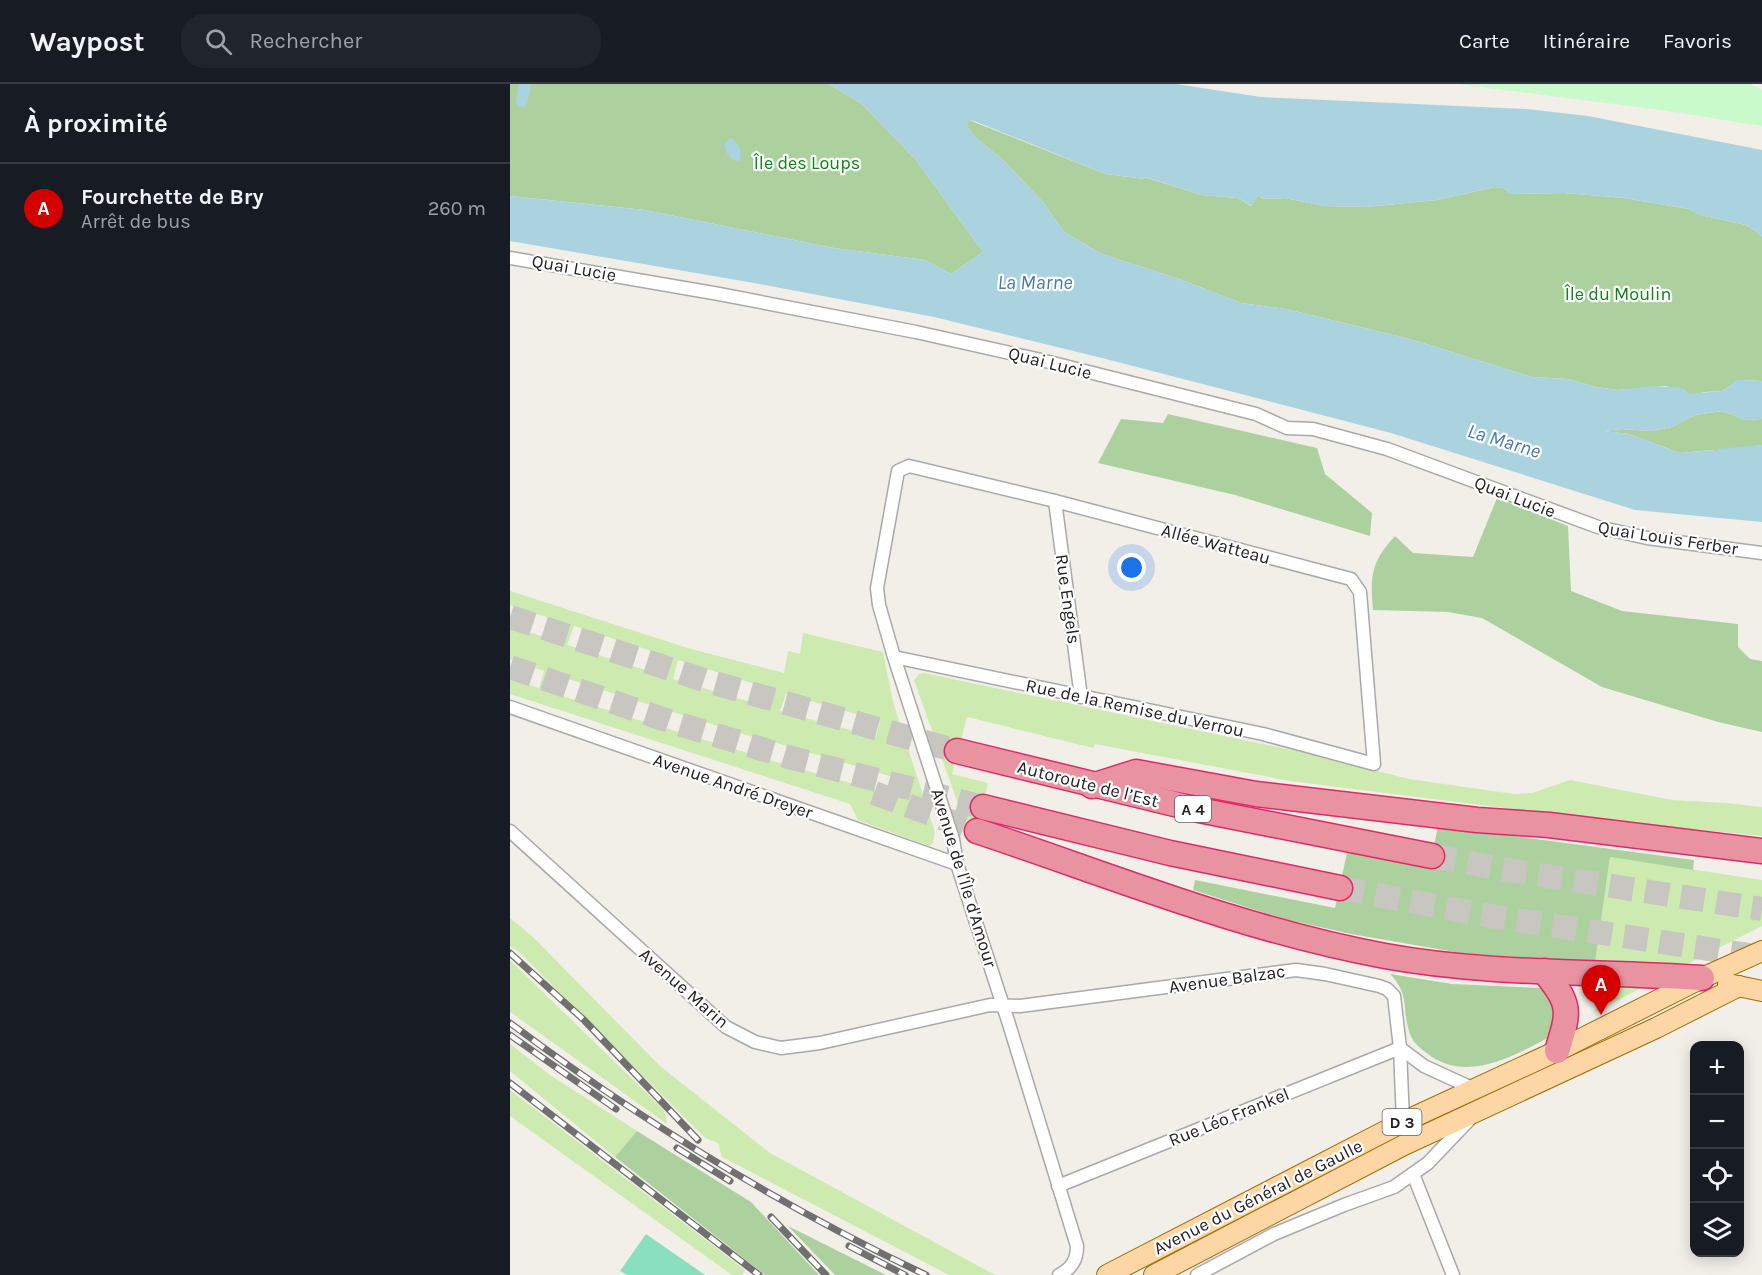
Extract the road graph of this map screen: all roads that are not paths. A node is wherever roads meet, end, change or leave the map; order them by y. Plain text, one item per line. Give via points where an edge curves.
1 (510, 258) edge
2 (898, 471) joint
3 (1055, 501) junction
4 (1576, 520) joint
5 (1762, 553) edge
6 (894, 657) junction
7 (1081, 697) junction
8 (510, 707) edge
9 (957, 751) tunnel mouth
10 (1374, 764) joint
11 (1092, 786) junction
12 (983, 807) tunnel mouth
13 (510, 831) edge
14 (977, 831) tunnel mouth
15 (1762, 851) edge
16 (1432, 856) tunnel mouth
17 (957, 864) junction
18 (1340, 888) tunnel mouth
19 (1762, 951) edge
20 (1544, 970) junction
21 (1702, 978) junction
22 (1739, 986) junction
23 (1762, 991) edge
24 (1003, 1006) junction
25 (1400, 1048) junction
26 (1557, 1051) junction
27 (1474, 1089) junction
28 (1475, 1113) junction
29 (1403, 1122) junction
30 (1413, 1174) junction
31 (1059, 1186) junction
32 (1059, 1275) edge
33 (1107, 1275) edge
34 (1154, 1275) edge
35 (1197, 1275) edge
36 (1453, 1275) edge

1 - 4 street, Quai Lucie via 729,296 1036,359 1256,414 1287,428 1313,429 1387,448
2 - 3 street, Allée Watteau via 909,466
2 - 6 street, Avenue de l'Île d'Amour via 877,588
3 - 7 street, Rue Engels
3 - 10 street, Allée Watteau via 1351,579 1360,592
4 - 5 street, Quai Louis Ferber via 1639,536
6 - 7 street, Rue de la Remise du Verrou
6 - 17 street, Avenue de l'Île d'Amour via 953,839
7 - 10 street, Rue de la Remise du Verrou via 1263,734
8 - 17 street, Avenue André Dreyer
9 - 11 highway, Autoroute de l’Est / A 4
11 - 15 highway via 1136,772 1268,795
11 - 16 highway, Autoroute de l’Est / A 4
12 - 18 highway via 1170,853
13 - 24 street, Avenue Marin via 726,1027 755,1042 781,1048 990,1005
14 - 20 highway via 1189,905 1309,941 1457,965
17 - 24 street, Avenue de l'Île d'Amour
19 - 21 main road, D 3
20 - 21 highway
20 - 26 highway via 1562,993 1567,1008
21 - 22 main road
21 - 26 main road, Avenue du Général de Gaulle / D 3
22 - 23 main road
22 - 28 main road, Avenue du Général de Gaulle / D 3
24 - 25 street, Avenue Balzac via 1296,970 1387,989 1394,996
24 - 31 street, Avenue de l'Île d'Amour
25 - 27 street via 1424,1066
25 - 29 street, Avenue Balzac
25 - 31 street, Rue Léo Frankel
26 - 27 main road, Avenue du Général de Gaulle / D 3
27 - 29 main road, Avenue du Général de Gaulle / D 3
28 - 30 street, Avenue du Général de Gaulle
28 - 34 main road, Avenue du Général de Gaulle / D 3 via 1404,1145
29 - 33 main road, Avenue du Général de Gaulle / D 3
30 - 35 street, Avenue du Général de Gaulle via 1394,1187 1274,1234
30 - 36 street
31 - 32 street, Avenue de l'Île d'Amour via 1077,1245 1074,1262

